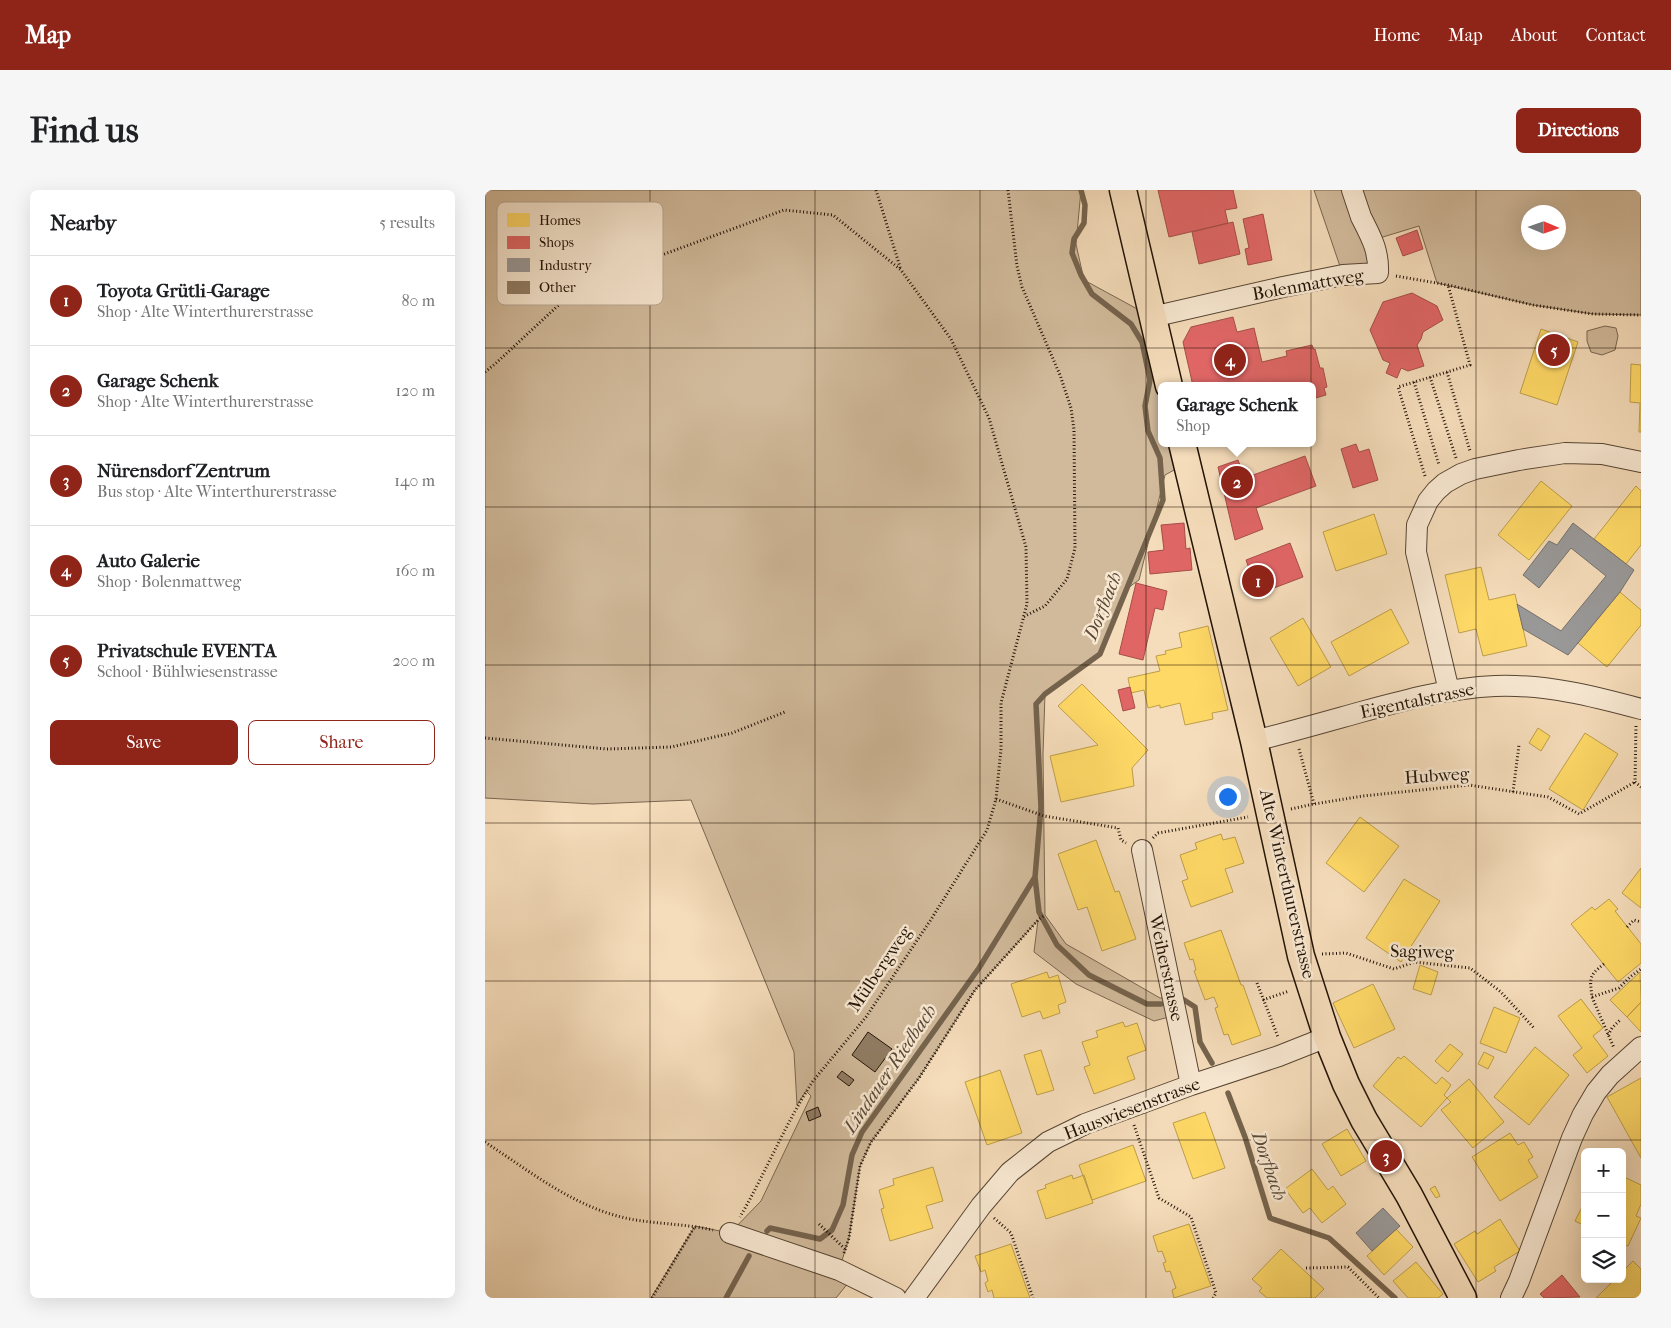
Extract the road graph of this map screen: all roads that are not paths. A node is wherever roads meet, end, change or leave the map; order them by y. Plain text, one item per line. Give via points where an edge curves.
1 (1123, 190) edge
2 (1352, 190) edge
3 (1152, 317) junction
4 (1168, 382) edge
5 (1183, 447) edge
6 (1641, 462) edge
7 (1449, 691) junction
8 (1638, 708) edge
9 (1254, 741) junction
10 (1141, 850) road end
11 (1327, 1037) junction
12 (1641, 1047) edge
13 (1191, 1085) junction
14 (730, 1233) road end
15 (896, 1298) edge
16 (914, 1298) edge
17 (1463, 1298) edge
18 (1511, 1298) edge

1 - 3 main road
2 - 3 street, Bolenmattweg via 1373,240 1378,274 1343,275
3 - 4 main road
5 - 9 main road, Alte Winterthurerstrasse
6 - 7 street via 1602,454 1565,453 1498,464 1454,479 1428,501 1417,525 1416,552
7 - 8 street, Eigentalstrasse via 1495,686 1531,687 1582,694
7 - 9 street, Eigentalstrasse
9 - 11 main road, Alte Winterthurerstrasse via 1301,956
10 - 13 street, Weiherstrasse
11 - 13 street, Hauswiesenstrasse
11 - 17 main road, Alte Winterthurerstrasse via 1346,1084
12 - 18 street via 1596,1092 1583,1114
13 - 16 street, Hauswiesenstrasse via 1085,1124 1048,1142 1010,1172
14 - 15 street via 839,1270

